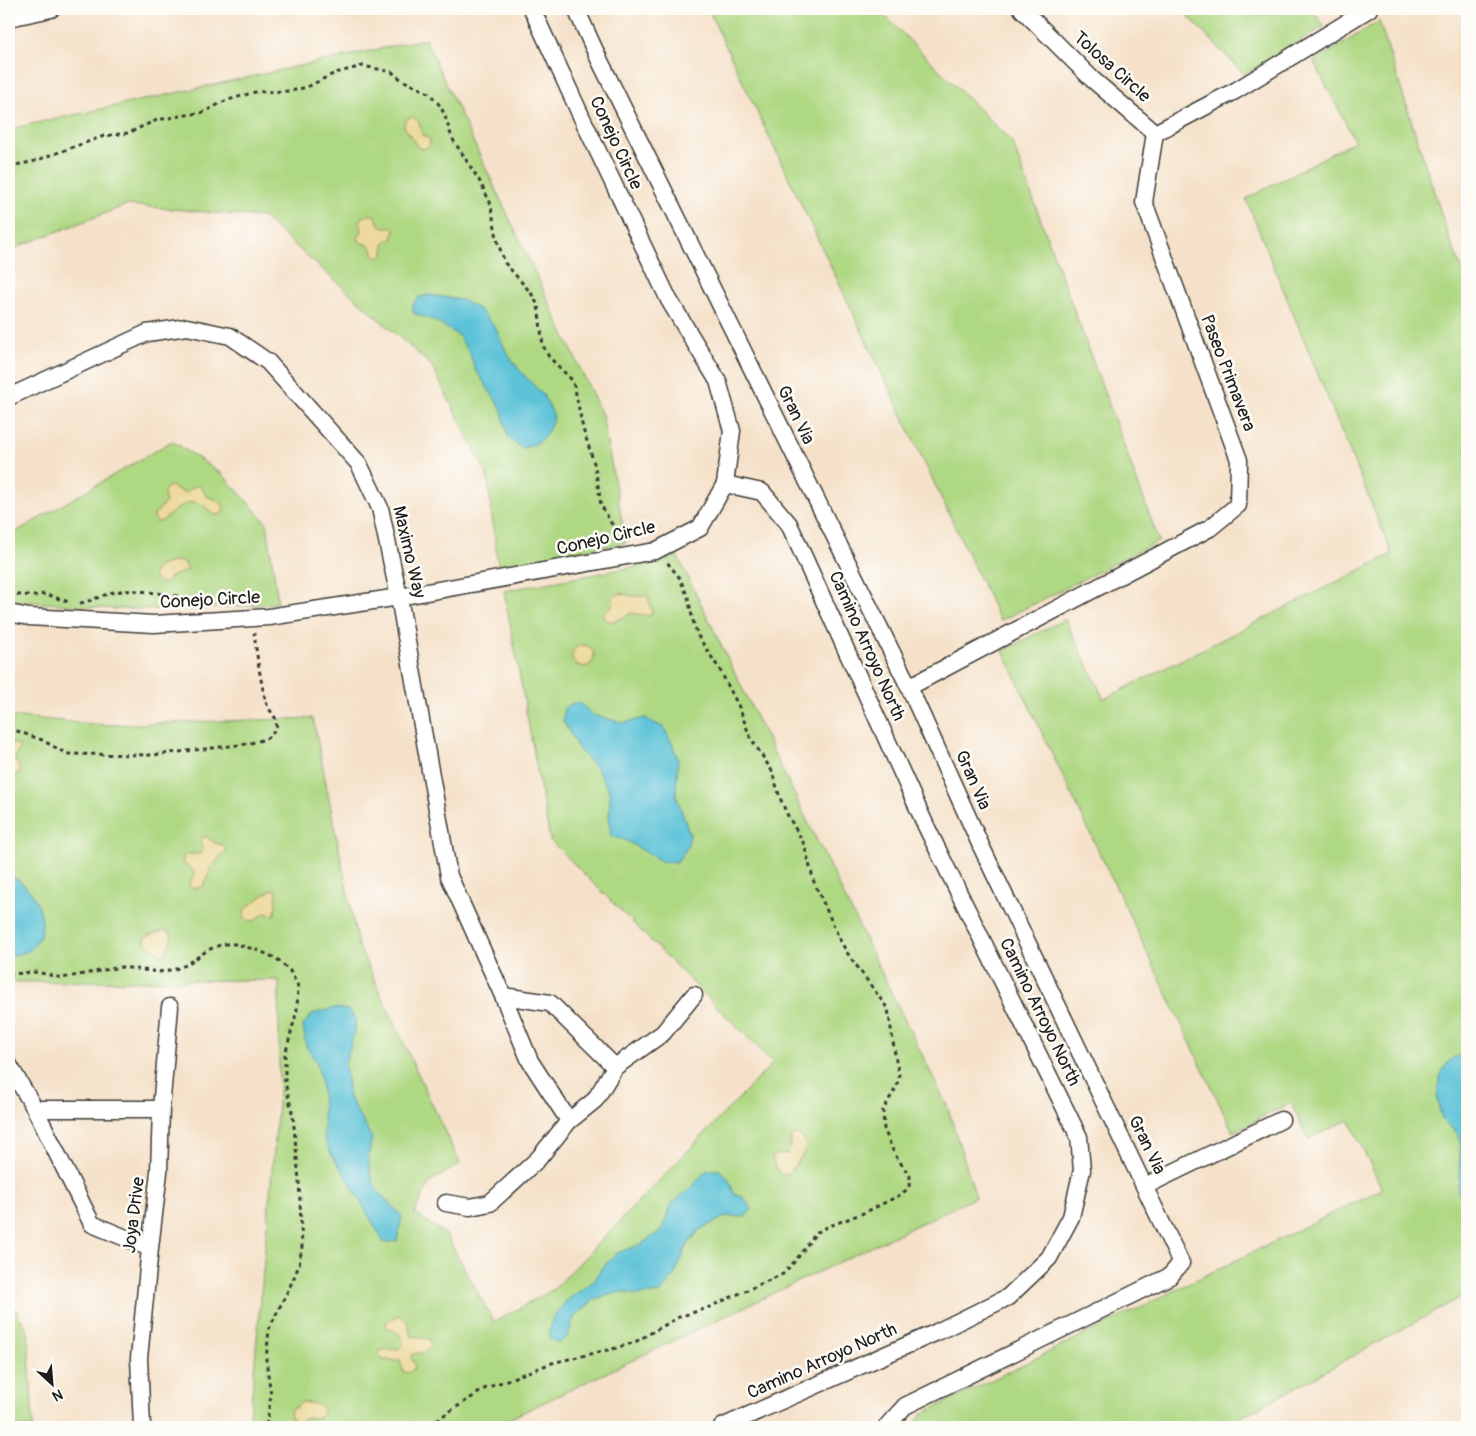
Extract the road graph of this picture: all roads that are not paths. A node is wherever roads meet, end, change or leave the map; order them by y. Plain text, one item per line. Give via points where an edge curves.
1 (50, 9) edge
2 (532, 9) edge
3 (576, 9) edge
4 (1022, 9) edge
5 (1369, 9) edge
6 (9, 18) edge
7 (1155, 133) junction
8 (9, 396) edge
9 (724, 484) junction
10 (399, 597) junction
11 (9, 614) edge
12 (909, 687) junction
13 (504, 996) junction
14 (694, 996) dead end
15 (170, 1007) dead end
16 (9, 1065) edge
17 (616, 1067) junction
18 (35, 1109) junction
19 (161, 1109) junction
20 (1281, 1120) dead end
21 (569, 1121) junction
22 (1145, 1186) junction
23 (446, 1203) dead end
24 (150, 1248) junction
25 (142, 1427) edge
26 (722, 1427) edge
27 (886, 1427) edge

1 - 6 street
2 - 9 street, Conejo Circle via 669,300 718,382 732,431
3 - 12 street, Gran Via
4 - 7 street, Tolosa Circle via 1092,79
5 - 7 street via 1235,91
7 - 12 street, Paseo Primavera via 1144,202 1239,460 1238,505 1210,528
8 - 10 street, Maximo Way via 147,333 187,327 230,336 268,362 359,464 380,508
9 - 10 street, Conejo Circle via 700,528 654,551
9 - 26 street, Camino Arroyo North via 762,492 789,524 926,826 1079,1137 1082,1170 1070,1217 1049,1258 1008,1297 938,1332
10 - 11 street, Conejo Circle via 269,617 154,624
10 - 13 street, Maximo Way via 449,876
12 - 22 street, Gran Via via 981,846
13 - 17 street via 550,1003
13 - 21 street, Maximo Way via 530,1061
14 - 17 street via 663,1033
15 - 19 street, Joya Drive
16 - 18 street
17 - 21 street via 595,1100
18 - 19 street
18 - 24 street via 92,1224
19 - 24 street, Joya Drive via 159,1172
20 - 22 street
21 - 23 street via 538,1159 490,1203 470,1207
22 - 27 street, Gran Via via 1181,1263 1170,1276 905,1406
24 - 25 street, Joya Drive via 140,1358

